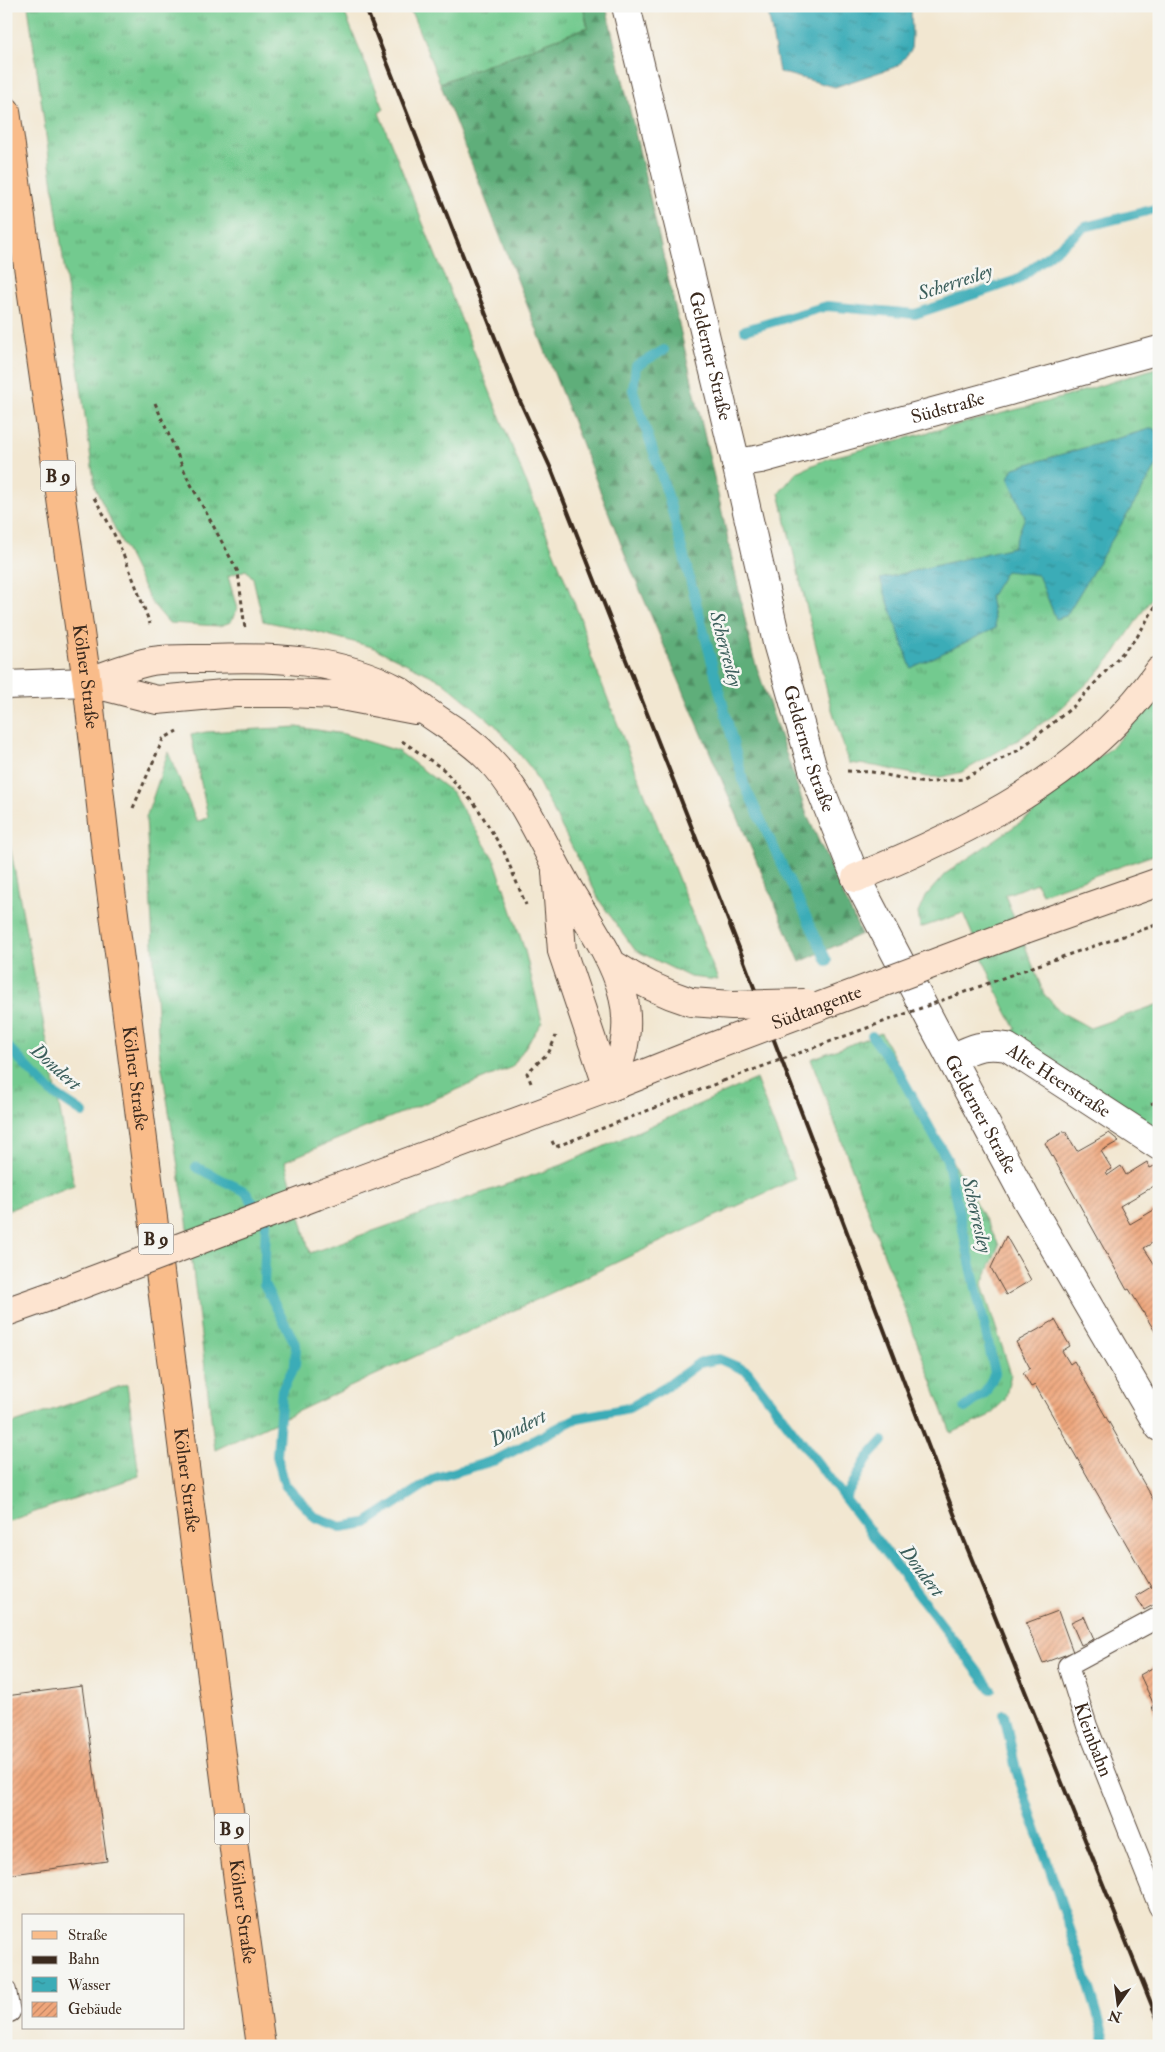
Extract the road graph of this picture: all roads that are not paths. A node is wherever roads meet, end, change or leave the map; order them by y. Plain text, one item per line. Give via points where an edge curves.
1 (626, 6) edge
2 (6, 111) edge
3 (1159, 350) edge
4 (736, 463) junction
5 (1159, 671) edge
6 (87, 682) junction
7 (6, 685) edge
8 (427, 712) junction
9 (556, 868) junction
10 (856, 878) junction
11 (1159, 882) edge
12 (614, 965) junction
13 (836, 1000) junction
14 (952, 1058) junction
15 (608, 1088) junction
16 (1159, 1146) edge
17 (6, 1312) edge
18 (1159, 1427) edge
19 (1159, 1617) edge
20 (1159, 1907) edge
21 (6, 1991) edge
22 (6, 2012) edge
23 (261, 2046) edge

1 - 4 street, Gelderner Straße
2 - 6 main road, Kölner Straße / B 9
3 - 4 street, Südstraße via 761,459
4 - 10 street, Gelderner Straße via 779,652 814,773
5 - 10 main road via 1125,712 1051,778 995,814
6 - 7 street
6 - 8 main road via 157,700 235,694 336,695
6 - 8 main road via 153,661 276,657 344,668 372,678 400,691
6 - 23 main road, Kölner Straße / B 9 via 108,867
8 - 9 main road via 458,731 488,758 533,823
9 - 12 main road
9 - 15 main road via 562,951
10 - 14 street, Gelderner Straße
11 - 13 main road, Südtangente, bridge
12 - 13 main road, bridge via 670,996 709,1005 773,1005
12 - 15 main road via 622,991 626,1032 625,1049
13 - 15 main road, Südtangente, bridge
14 - 16 street, Alte Heerstraße via 977,1046 1007,1047
14 - 18 street, Gelderner Straße via 1026,1199
15 - 17 main road, Südtangente, bridge
19 - 20 lane, Kleinbahn via 1068,1666
21 - 22 lane via 10,2012

